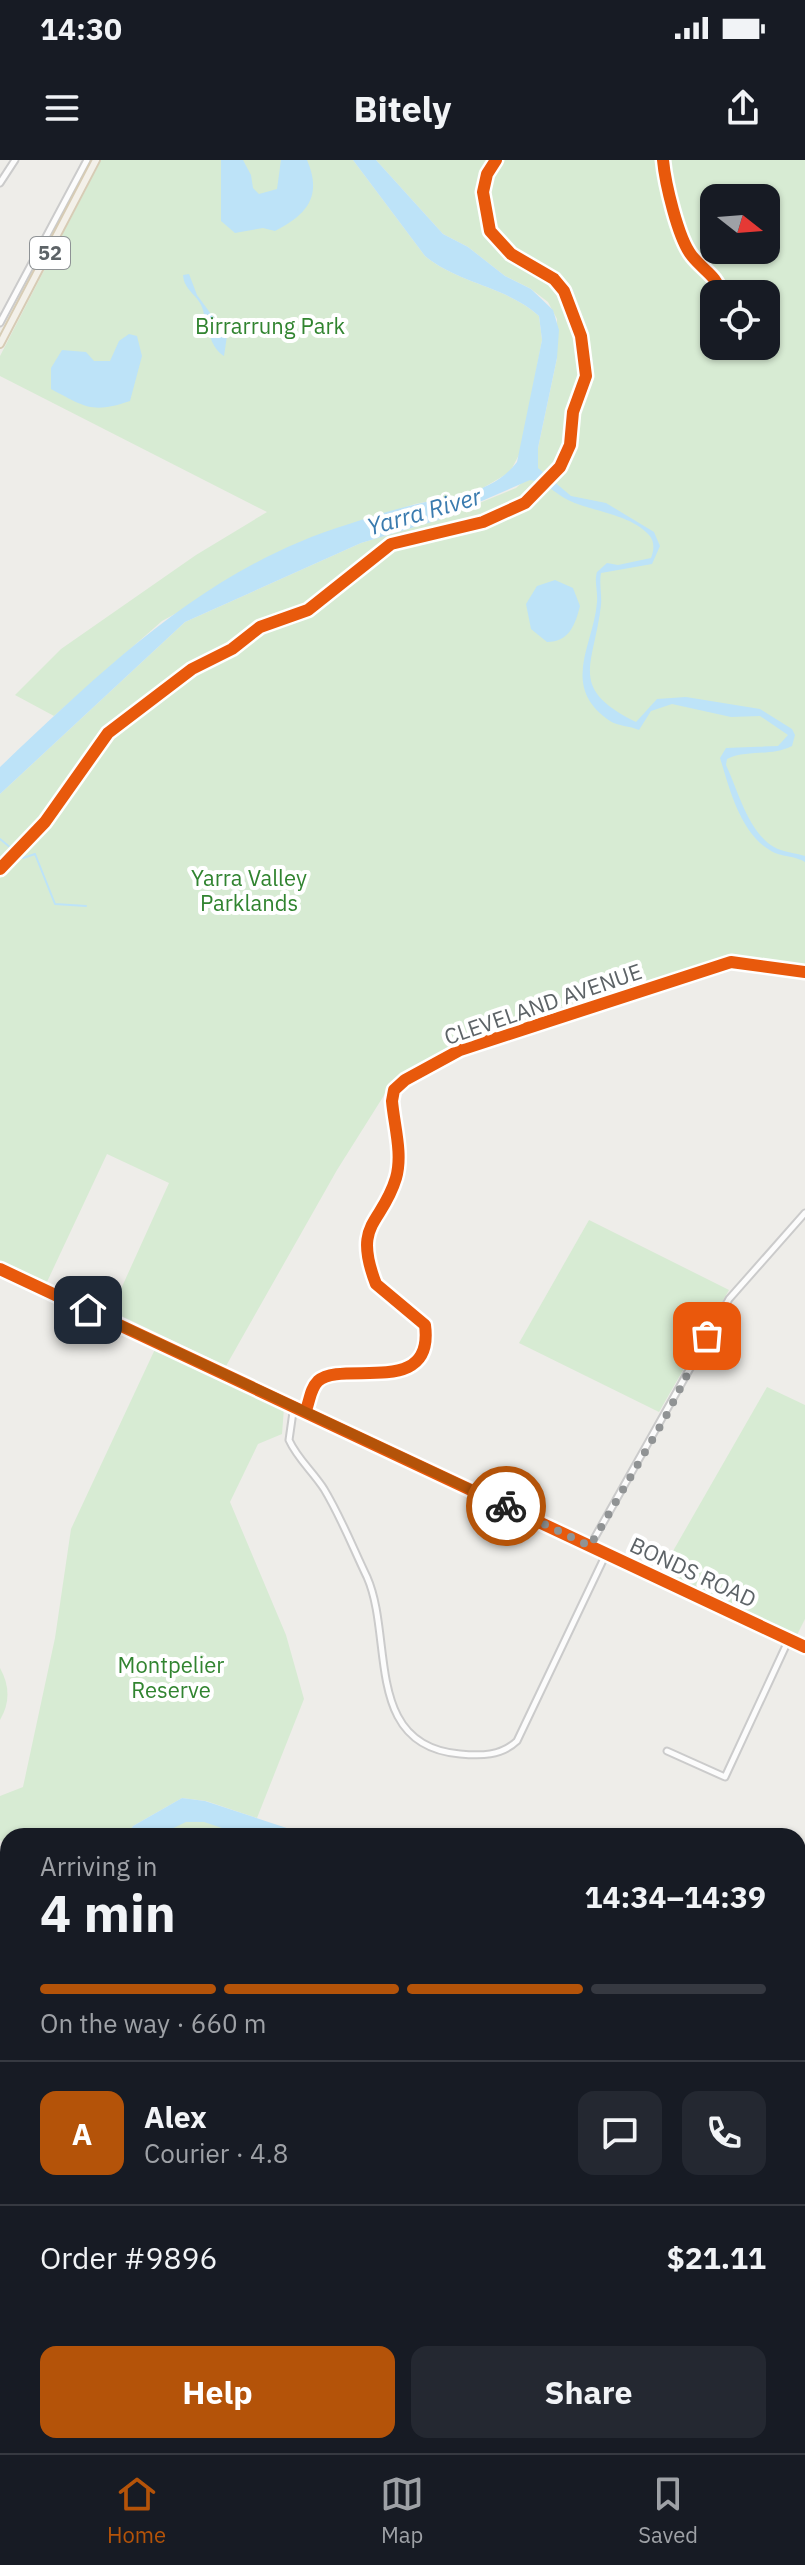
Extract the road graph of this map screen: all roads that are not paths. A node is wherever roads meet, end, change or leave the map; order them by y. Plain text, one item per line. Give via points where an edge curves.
1 (15, 160) edge
2 (87, 160) edge
3 (96, 160) edge
4 (0, 183) edge
5 (0, 323) edge
6 (0, 344) edge
7 (805, 972) edge
8 (805, 1213) edge
9 (0, 1269) edge
10 (371, 1273) dead end
11 (294, 1405) junction
12 (590, 1546) junction
13 (606, 1554) junction
14 (789, 1639) junction
15 (805, 1647) edge
16 (667, 1751) dead end

1 - 4 street
2 - 5 street
3 - 6 main road, 52
7 - 10 street, CLEVELAND AVENUE via 731,962 460,1050 405,1080 394,1090 392,1101 396,1176 367,1236
8 - 12 street via 729,1299
9 - 11 street, BONDS ROAD
11 - 12 street, BONDS ROAD
11 - 13 street via 289,1440 325,1490 371,1590 390,1700 405,1727 434,1748 488,1754 517,1741
12 - 13 street, BONDS ROAD
13 - 14 street, BONDS ROAD
14 - 15 street, BONDS ROAD
14 - 16 street via 725,1777

